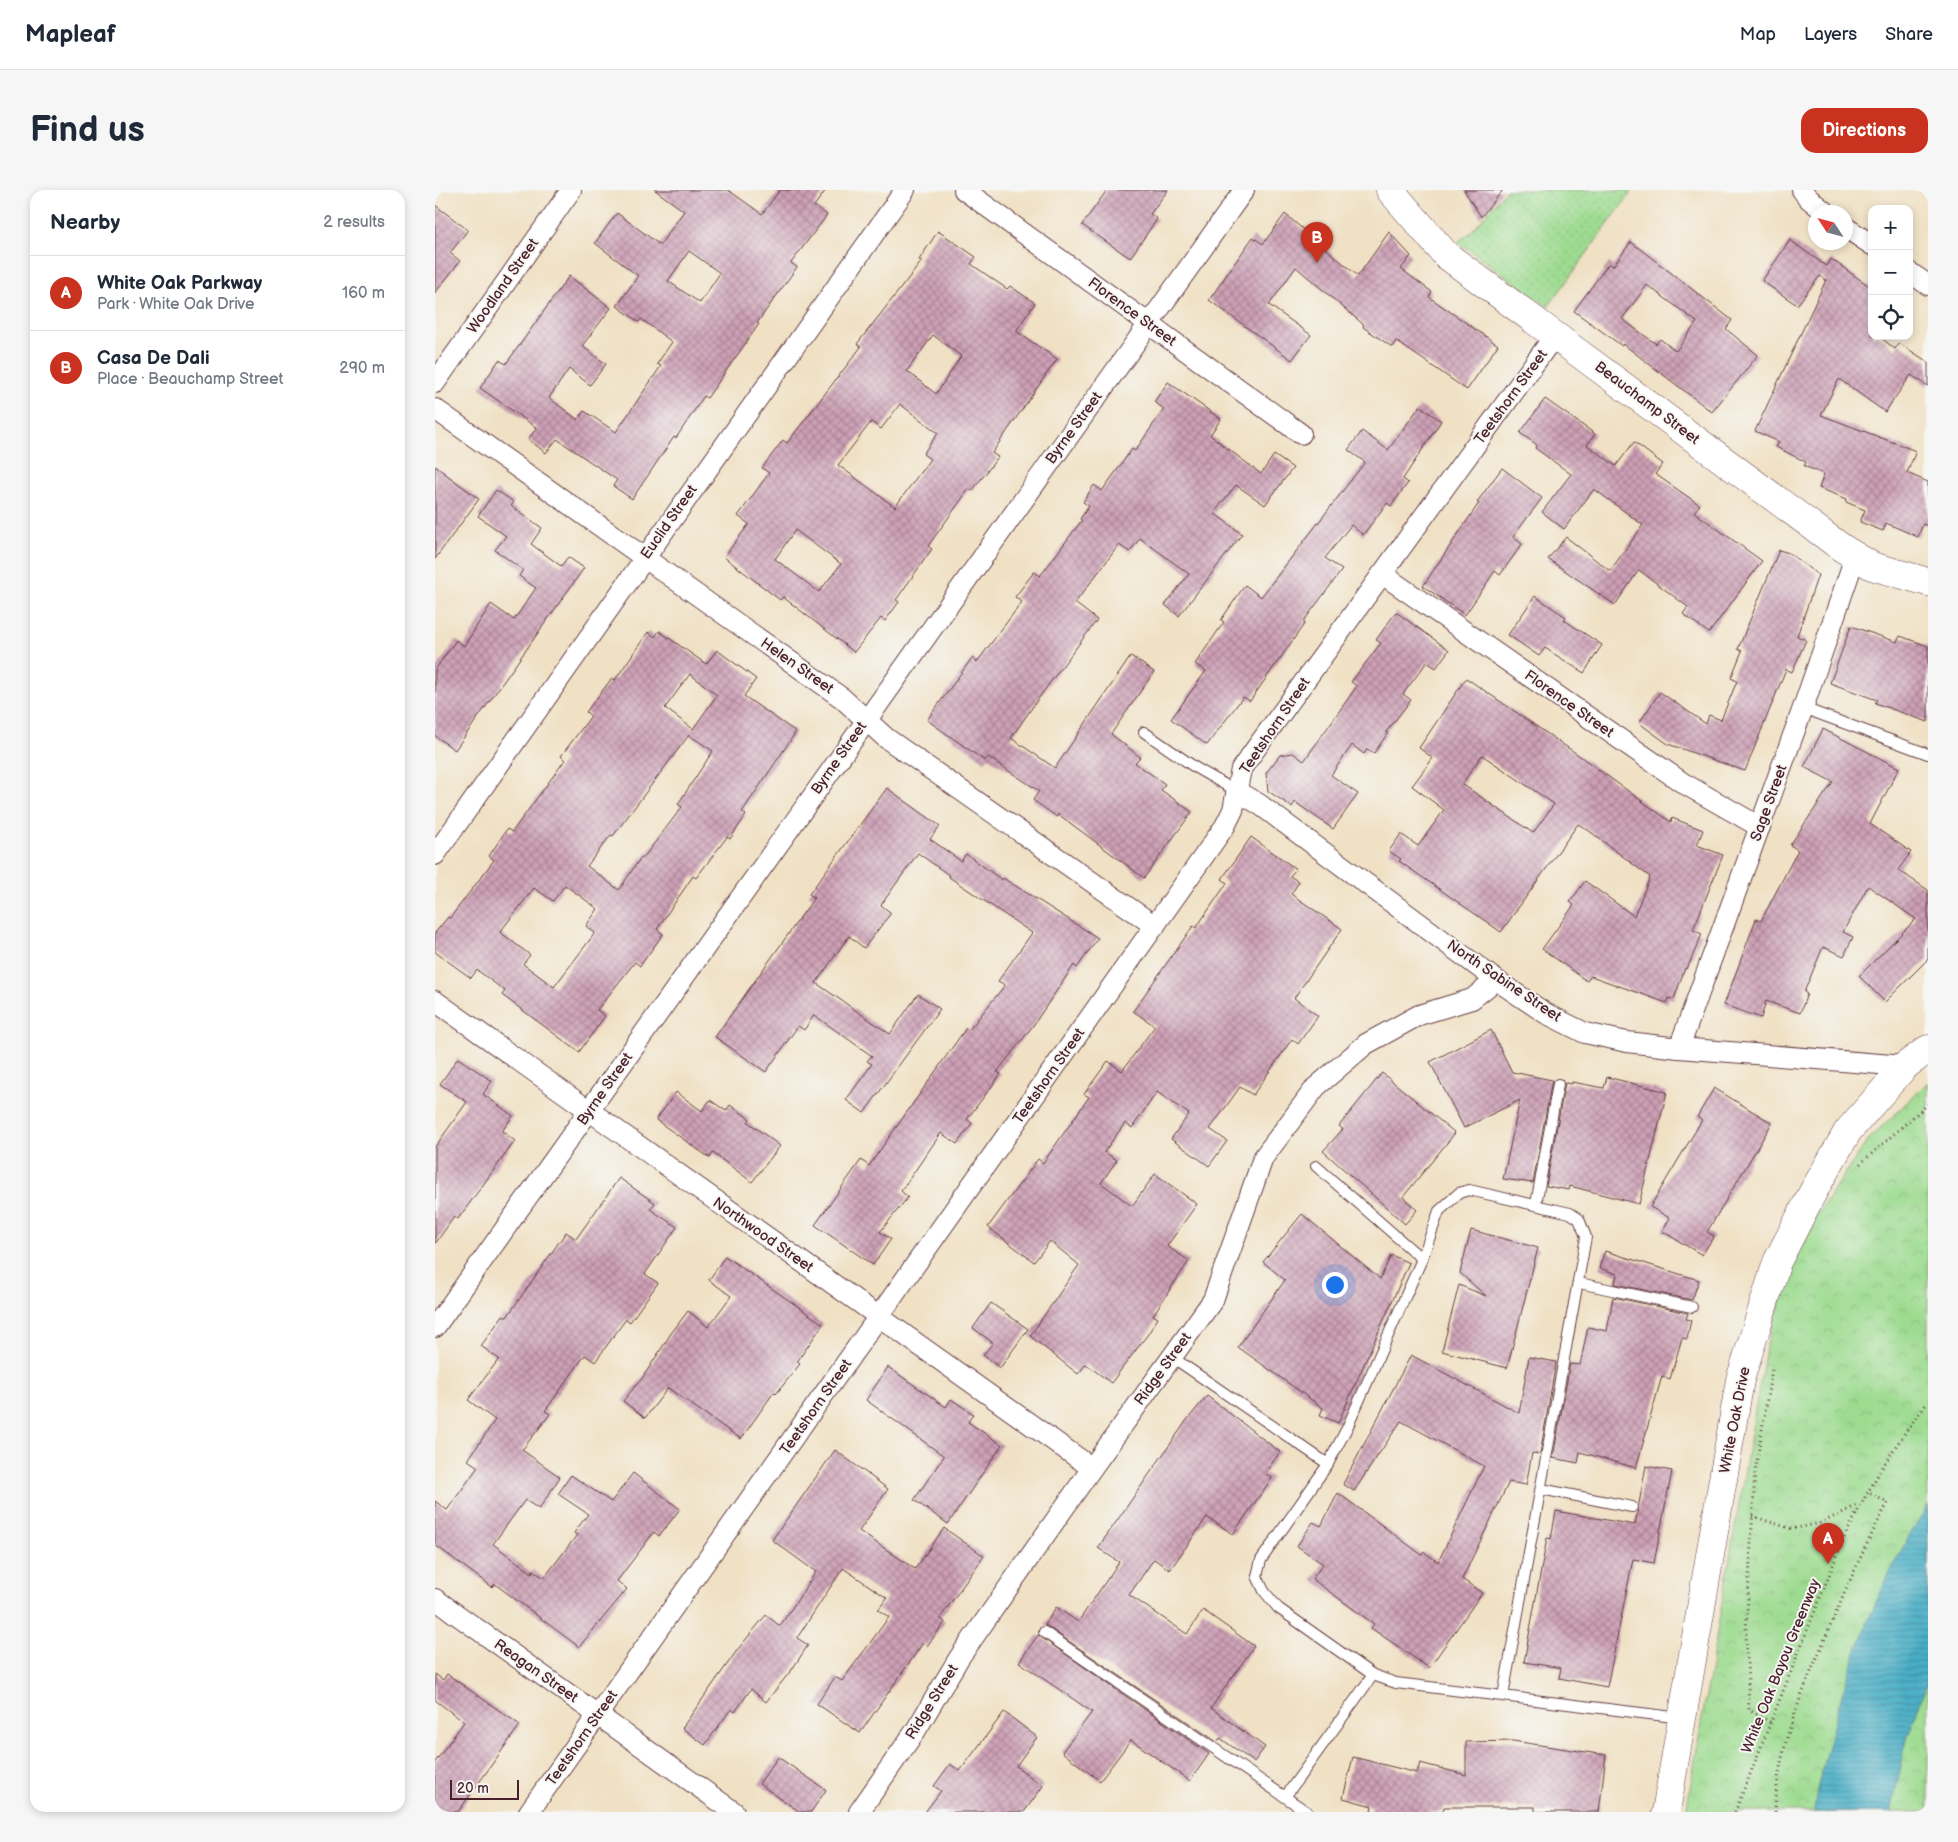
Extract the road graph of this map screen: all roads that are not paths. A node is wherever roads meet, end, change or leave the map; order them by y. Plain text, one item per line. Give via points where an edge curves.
1 (571, 190) edge
2 (905, 190) edge
3 (964, 190) edge
4 (1244, 190) edge
5 (1389, 190) edge
6 (1802, 190) edge
7 (1816, 205) edge
8 (1853, 233) edge
9 (1868, 243) edge
10 (1913, 275) edge
11 (1928, 285) edge
12 (1149, 324) junction
13 (1555, 335) junction
14 (435, 383) edge
15 (435, 409) edge
16 (1301, 434) dead end
17 (1855, 557) junction
18 (643, 559) junction
19 (1382, 574) junction
20 (1928, 582) edge
21 (1803, 708) junction
22 (866, 719) junction
23 (1144, 732) dead end
24 (1928, 754) edge
25 (1236, 790) junction
26 (1760, 826) junction
27 (435, 855) edge
28 (1155, 926) junction
29 (1496, 980) junction
30 (435, 1001) edge
31 (1679, 1048) junction
32 (1928, 1049) edge
33 (1905, 1066) junction
34 (1557, 1084) dead end
35 (589, 1111) junction
36 (1316, 1166) dead end
37 (1536, 1204) junction
38 (1422, 1259) junction
39 (1579, 1283) junction
40 (1692, 1307) dead end
41 (879, 1317) junction
42 (435, 1327) edge
43 (1173, 1357) junction
44 (1328, 1464) junction
45 (1092, 1468) junction
46 (1541, 1489) junction
47 (1632, 1507) dead end
48 (435, 1599) edge
49 (1044, 1632) dead end
50 (1373, 1675) junction
51 (1503, 1696) junction
52 (598, 1715) junction
53 (1683, 1718) junction
54 (1285, 1797) junction
55 (529, 1812) edge
56 (734, 1812) edge
57 (859, 1812) edge
58 (1307, 1812) edge
59 (1666, 1812) edge

1 - 14 street, Woodland Street
2 - 18 street, Euclid Street
3 - 12 street, Florence Street
4 - 12 street, Byrne Street
5 - 13 main road, Beauchamp Street via 1446,255
6 - 7 street
8 - 9 street
10 - 11 street
12 - 16 street, Florence Street
12 - 22 street, Byrne Street
13 - 17 main road, Beauchamp Street
13 - 19 street, Teetshorn Street
15 - 18 street, Helen Street
17 - 20 main road, Beauchamp Street via 1891,573
17 - 21 street, Sage Street
18 - 22 street, Helen Street via 842,698
18 - 27 street, Euclid Street
19 - 25 street, Teetshorn Street via 1241,769
19 - 26 street, Florence Street via 1683,783
21 - 24 lane
21 - 26 street, Sage Street
22 - 28 street, Helen Street via 886,738
22 - 35 street, Byrne Street
23 - 25 lane via 1196,768
25 - 28 street, Teetshorn Street via 1233,810 1225,826
25 - 29 street, North Sabine Street
26 - 31 street, Sage Street
28 - 41 street, Teetshorn Street
29 - 31 street, North Sabine Street via 1545,1013 1585,1033
29 - 43 street, Ridge Street via 1472,999 1419,1015 1366,1044 1316,1088 1263,1158 1213,1300
30 - 35 street, Northwood Street
31 - 33 street, North Sabine Street
32 - 33 main road, White Oak Drive
33 - 53 main road, White Oak Drive via 1849,1131 1777,1262 1740,1380
34 - 37 lane
35 - 41 street, Northwood Street
35 - 42 street, Byrne Street
36 - 38 lane
37 - 38 lane via 1469,1190 1459,1193 1439,1211
37 - 39 lane via 1570,1213 1579,1219 1586,1237
38 - 44 lane
39 - 40 lane
39 - 46 lane
41 - 45 street, Northwood Street
41 - 52 street, Teetshorn Street
43 - 44 lane
43 - 45 street, Ridge Street
44 - 50 lane via 1261,1560 1257,1576 1278,1608
45 - 57 street, Ridge Street via 959,1658 916,1730
46 - 47 lane
46 - 51 lane
48 - 52 street, Reagan Street
49 - 54 lane
50 - 51 lane via 1396,1683
50 - 54 lane
51 - 53 lane
52 - 55 street, Teetshorn Street
52 - 56 street, Reagan Street
53 - 59 main road, White Oak Drive
54 - 58 lane

